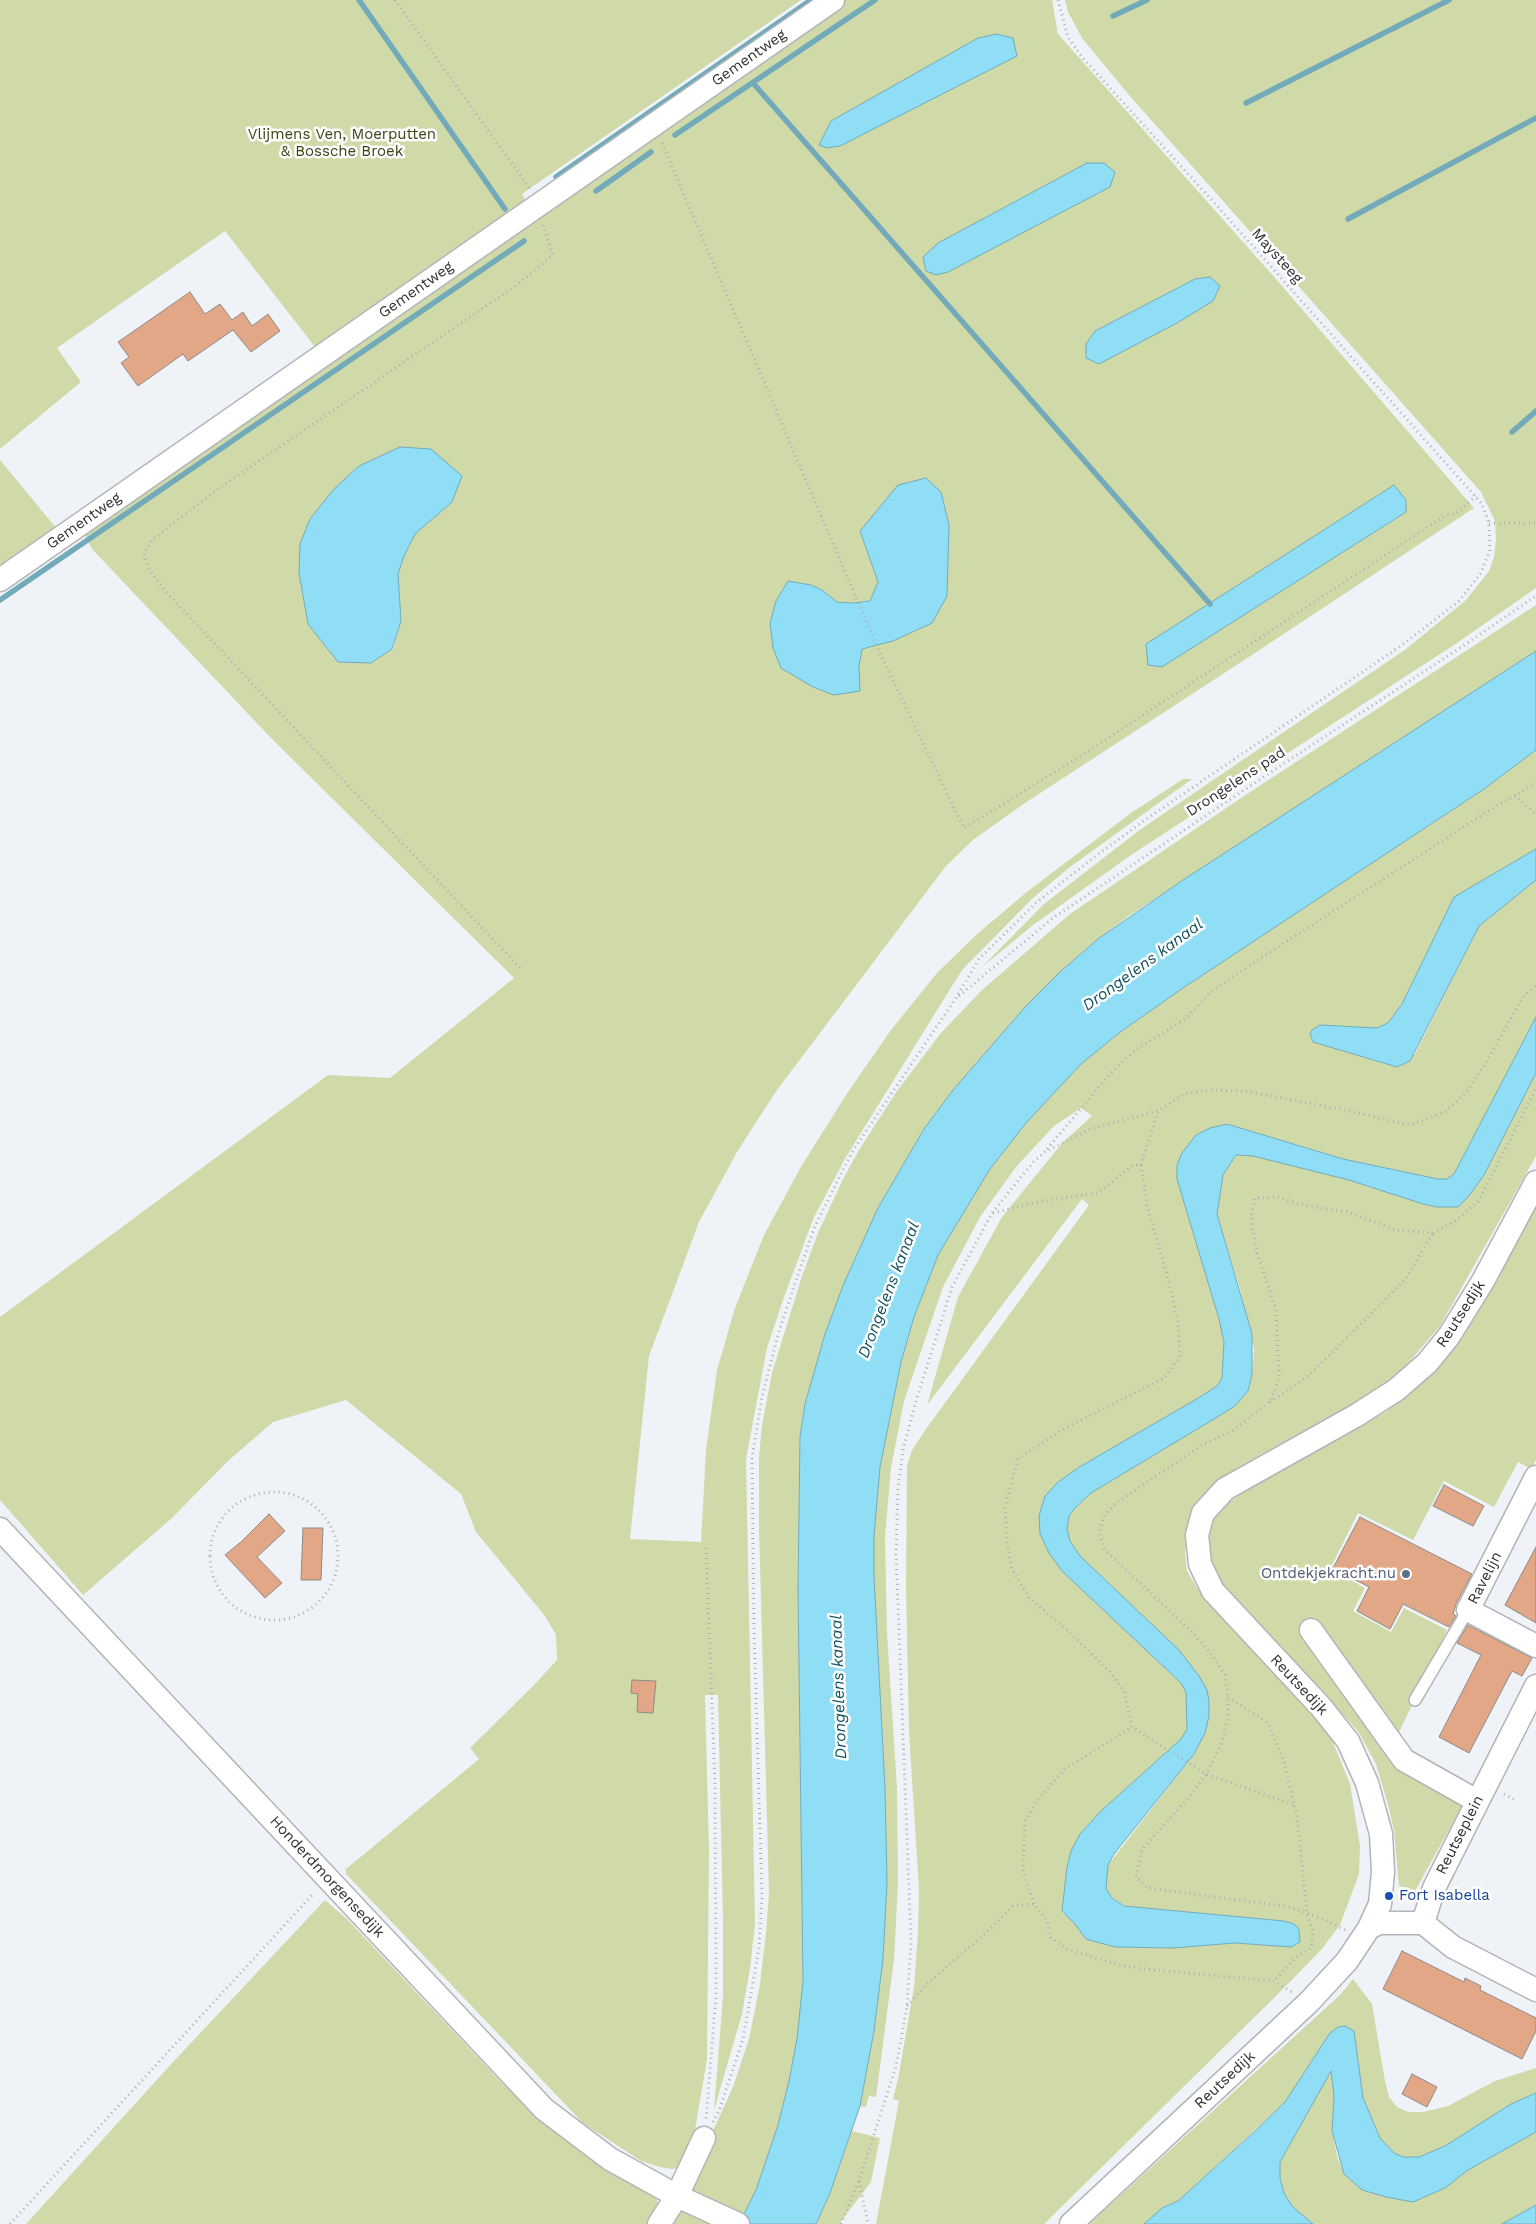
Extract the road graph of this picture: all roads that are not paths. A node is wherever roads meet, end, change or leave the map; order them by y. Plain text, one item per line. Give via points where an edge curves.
1 (833, 0) edge
2 (0, 580) edge
3 (1536, 1182) edge
4 (1536, 1477) edge
5 (0, 1529) edge
6 (1468, 1610) junction
7 (1311, 1630) dead end
8 (1536, 1646) edge
9 (1536, 1686) edge
10 (1415, 1700) dead end
11 (1477, 1801) junction
12 (1422, 1924) junction
13 (1369, 1928) junction
14 (1536, 1990) edge
15 (704, 2138) road end
16 (677, 2196) junction
17 (659, 2224) edge
18 (738, 2224) edge
19 (1070, 2224) edge

1 - 2 street, Gementweg
3 - 13 street, Reutsedijk via 1473,1297 1449,1336 1427,1362 1396,1390 1357,1415 1225,1489 1203,1513 1197,1535 1200,1564 1213,1591 1321,1707 1348,1741 1367,1783 1381,1834 1383,1872 1380,1904
4 - 6 street, Ravelijn
5 - 16 street, Honderdmorgensedijk via 544,2109 610,2159
6 - 8 street, Ravelijn
6 - 10 lane
7 - 11 street via 1404,1760
9 - 11 street, Reutseplein
11 - 12 street, Reutseplein via 1434,1888
12 - 13 street via 1379,1924
12 - 14 street via 1453,1947
13 - 19 street, Reutsedijk via 1347,1962 1309,2002
15 - 16 street
16 - 17 street
16 - 18 street, Honderdmorgensedijk

